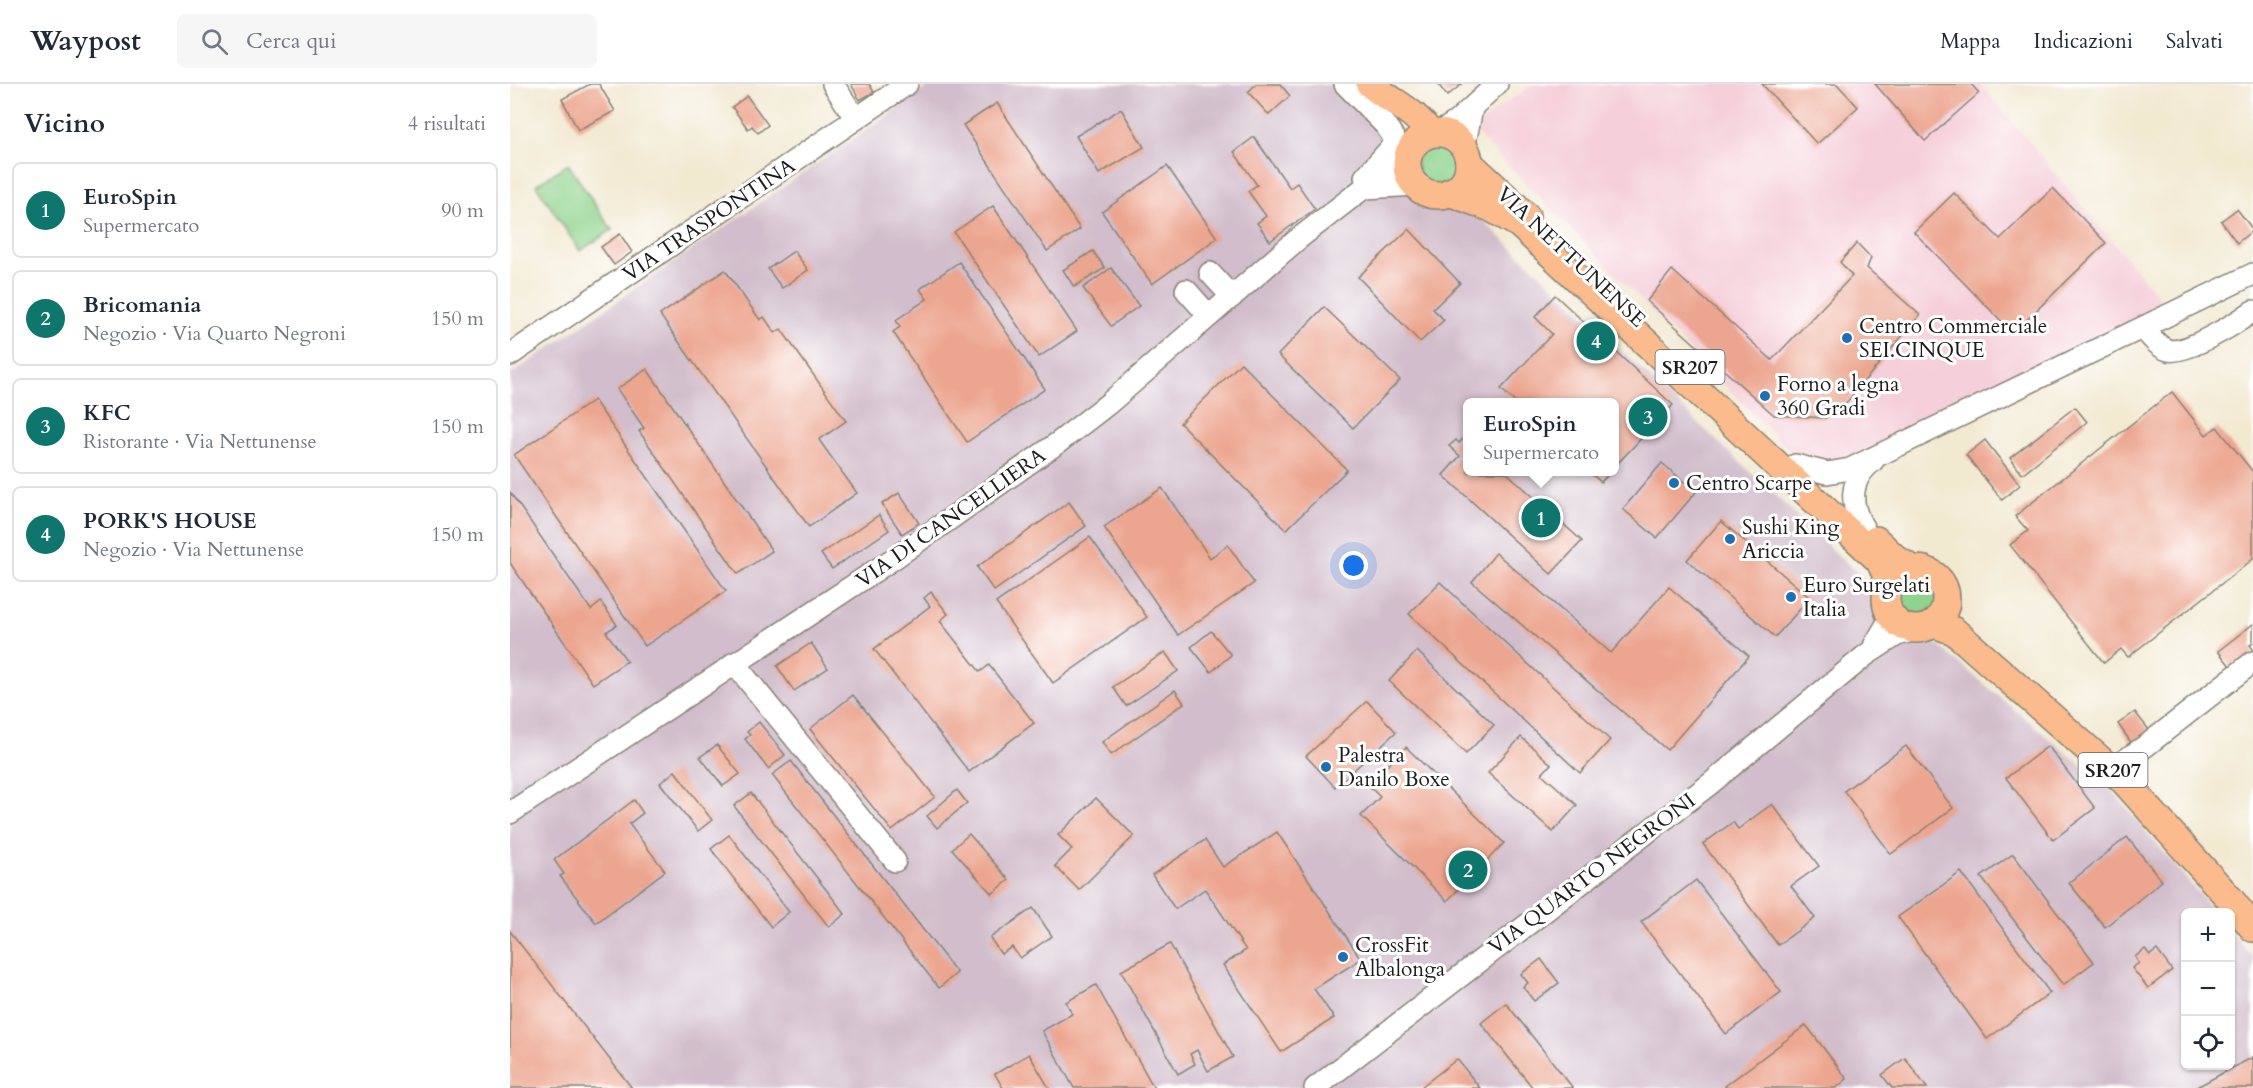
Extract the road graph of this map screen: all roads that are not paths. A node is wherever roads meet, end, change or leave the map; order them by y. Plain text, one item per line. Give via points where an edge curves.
1 (832, 84) edge
2 (908, 84) edge
3 (1345, 84) edge
4 (1497, 84) edge
5 (1378, 91) edge
6 (1472, 108) junction
7 (856, 119) junction
8 (1421, 153) junction
9 (1467, 155) junction
10 (1360, 191) junction
11 (1449, 192) junction
12 (1210, 273) dead end
13 (2253, 274) edge
14 (1186, 290) dead end
15 (1232, 297) junction
16 (2253, 311) edge
17 (1209, 316) junction
18 (2143, 328) junction
19 (510, 355) edge
20 (1876, 458) junction
21 (1795, 465) junction
22 (1864, 528) junction
23 (1912, 569) junction
24 (1888, 605) junction
25 (1938, 624) junction
26 (1866, 655) junction
27 (2253, 662) edge
28 (734, 663) junction
29 (2112, 770) junction
30 (510, 813) edge
31 (895, 861) dead end
32 (2253, 928) edge
33 (1315, 1088) edge

1 - 7 street
2 - 7 street, VIA TRASPONTINA
3 - 10 street via 1394,138 1391,148 1357,186
4 - 6 street, VIA DI CANCELLIERA
5 - 8 main road
6 - 8 street, VIA DI CANCELLIERA
6 - 9 street
7 - 19 street, VIA TRASPONTINA
8 - 9 main road, VIA NETTUNENSE / SR207 via 1453,137
8 - 10 street, VIA DI CANCELLIERA via 1388,170
8 - 11 main road, VIA NETTUNENSE / SR207 via 1432,194
9 - 11 main road via 1464,181
9 - 21 main road, VIA NETTUNENSE / SR207
10 - 15 street, VIA DI CANCELLIERA
11 - 24 main road, VIA NETTUNENSE / SR207 via 1519,224 1880,561 1886,574
12 - 15 street
13 - 18 street
14 - 17 street
15 - 17 street, VIA DI CANCELLIERA
16 - 18 street via 2178,350 2163,348
17 - 28 street, VIA DI CANCELLIERA via 1059,442 896,557
18 - 20 street
20 - 21 street via 1833,473
20 - 22 street via 1859,473 1854,489 1854,509
21 - 22 main road, VIA NETTUNENSE / SR207
22 - 23 main road, VIA NETTUNENSE / SR207
23 - 24 main road via 1895,576
23 - 25 main road, SR207 via 1926,570 1938,578 1946,598
24 - 25 main road, SR207 via 1903,627
24 - 26 street, VIA QUARTO NEGRONI via 1880,639
25 - 26 street, VIA QUARTO NEGRONI via 1897,634
25 - 29 main road, SR207
26 - 33 street, VIA QUARTO NEGRONI via 1710,783
27 - 29 street
28 - 30 street, VIA DI CANCELLIERA
28 - 31 street
29 - 32 main road, SR207

